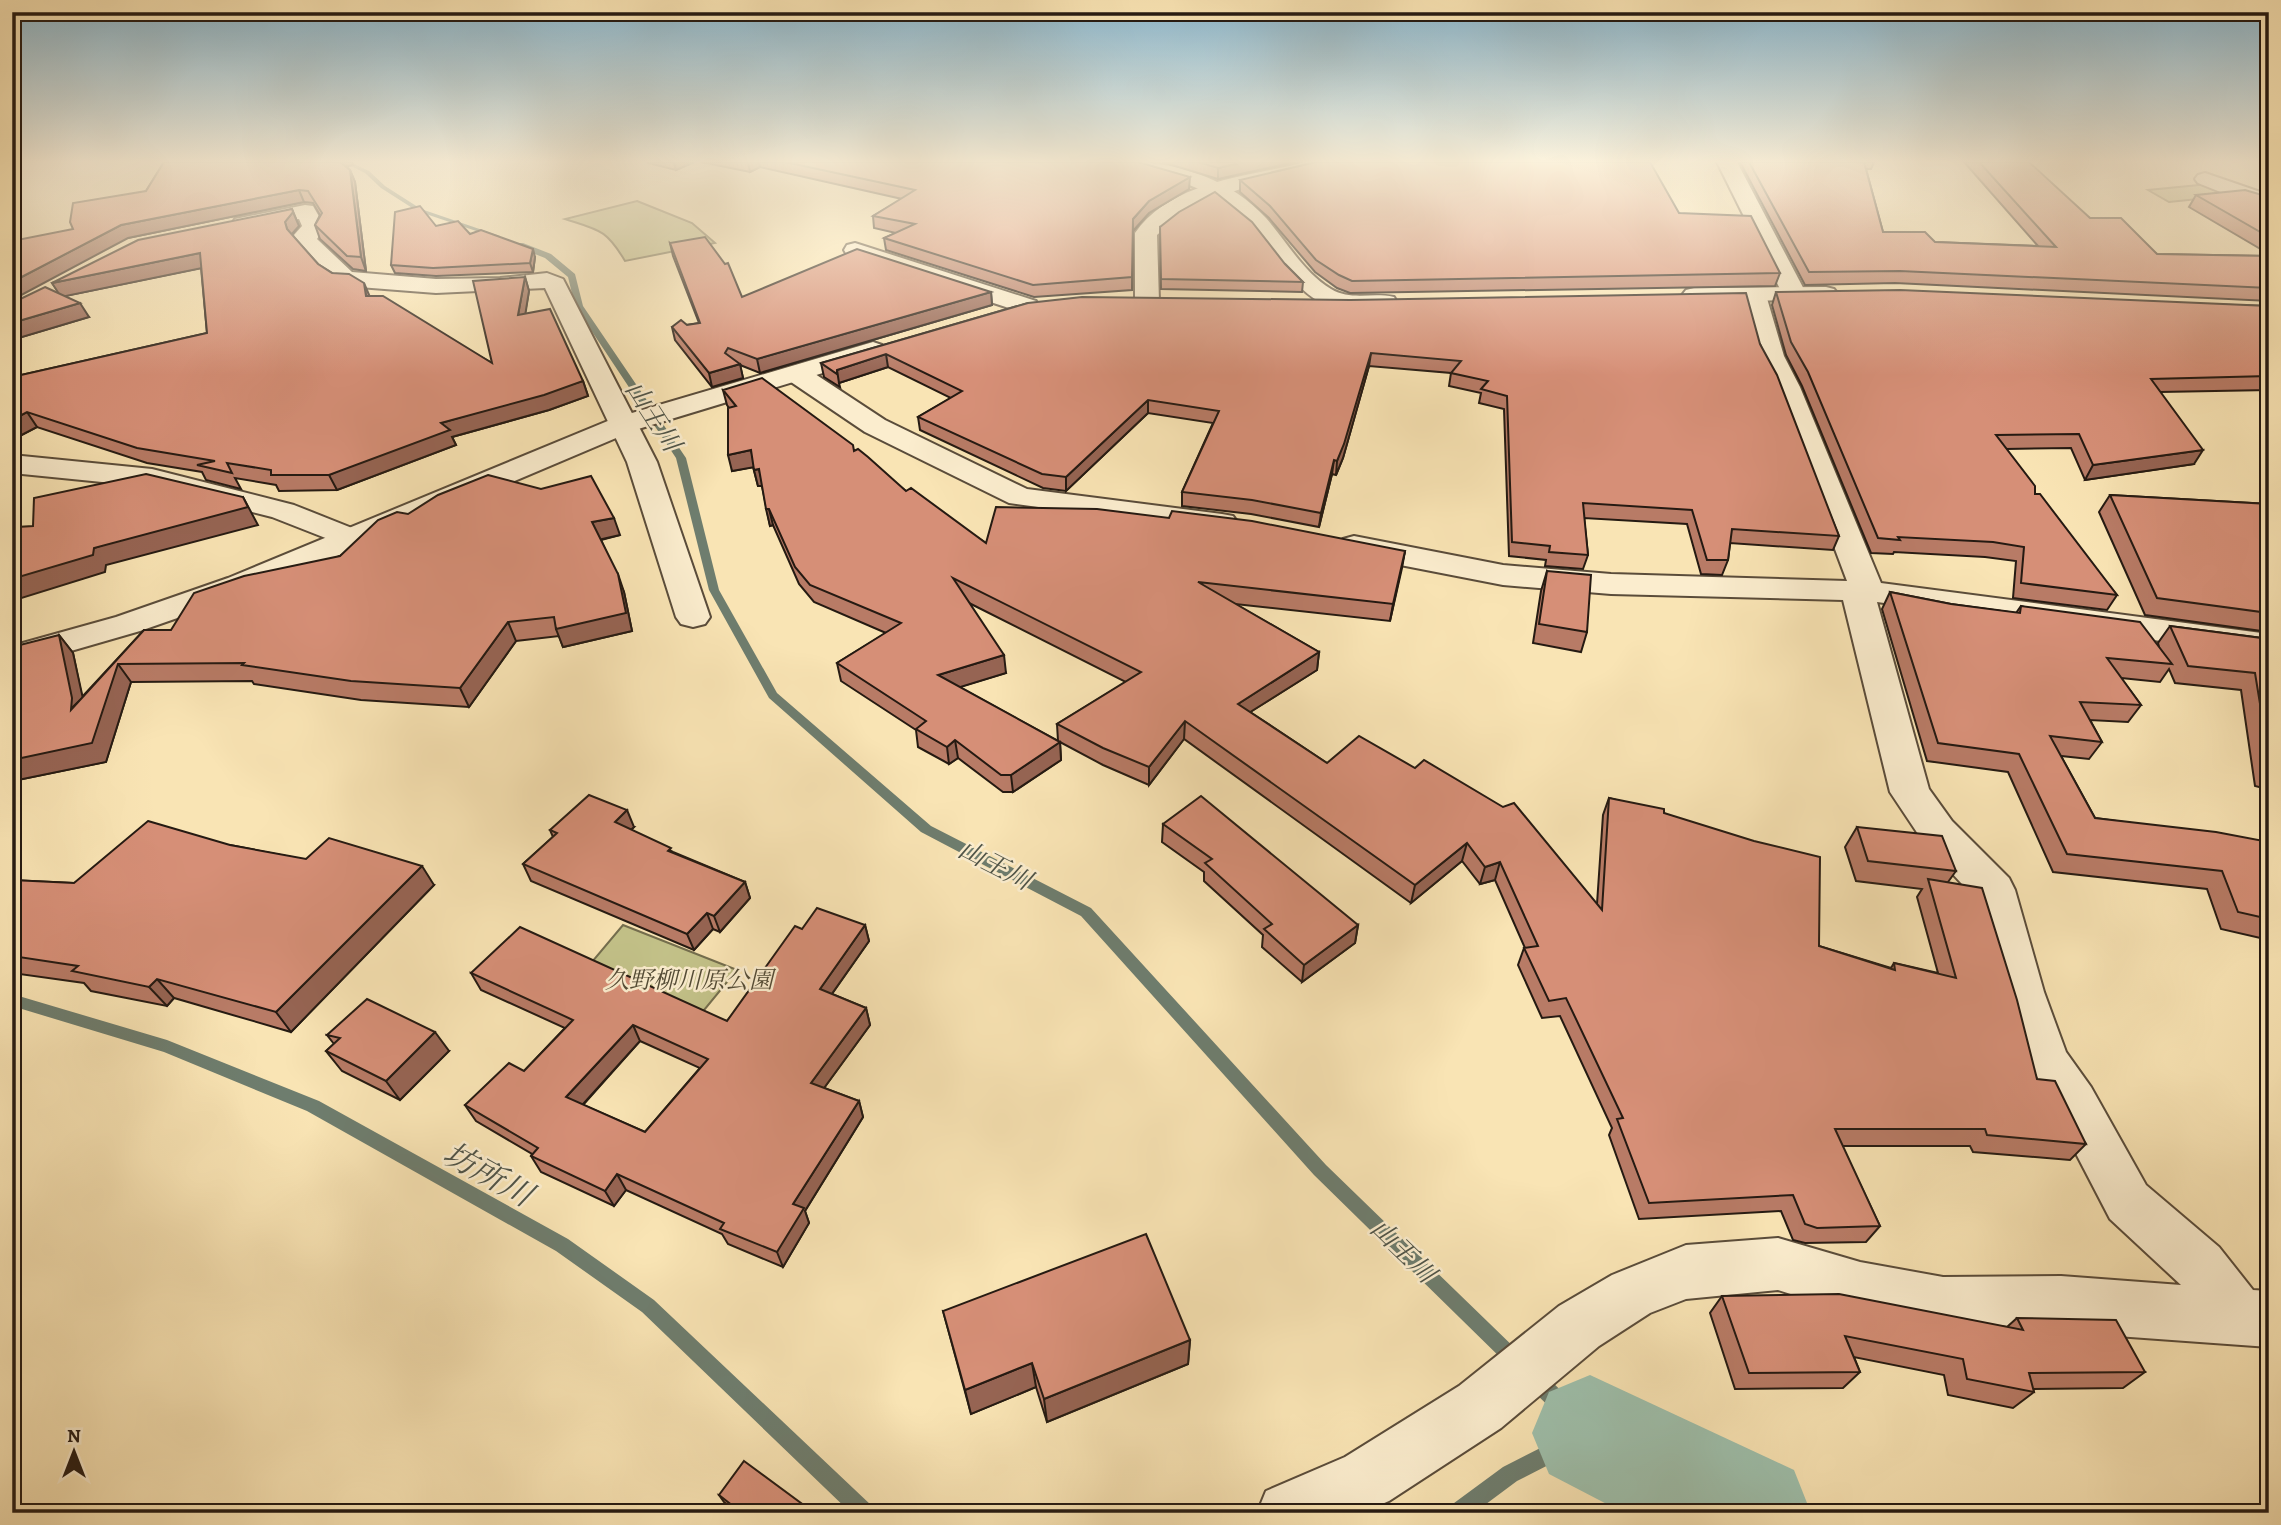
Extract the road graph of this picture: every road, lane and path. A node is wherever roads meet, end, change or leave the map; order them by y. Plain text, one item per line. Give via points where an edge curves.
1 (307, 233) edge
2 (1146, 233) edge
3 (1266, 233) edge
4 (1763, 233) edge
5 (855, 250) edge
6 (1845, 294) edge
7 (1754, 295) junction
8 (1795, 295) junction
9 (1675, 296) edge
10 (1121, 301) edge
11 (1401, 302) edge
12 (1297, 303) edge
13 (1348, 303) junction
14 (979, 318) edge
15 (902, 341) edge
16 (797, 374) junction
17 (625, 424) junction
18 (13, 465) edge
19 (1251, 526) edge
20 (351, 539) junction
21 (1331, 541) edge
22 (1862, 591) junction
23 (693, 617) dead end
24 (2269, 645) edge
25 (12, 657) edge
26 (2253, 1317) edge
27 (1288, 1513) edge

1 - 17 street via 306,241 346,279 436,286 547,280 555,284
2 - 10 street via 1159,301
3 - 13 street via 1313,288
4 - 8 street
5 - 14 street via 1038,305
6 - 8 street
7 - 8 street
7 - 9 street
7 - 22 street via 1771,356 1787,387
11 - 13 street
12 - 13 street
15 - 16 street
16 - 17 street
16 - 19 street via 875,426 1020,497
17 - 20 street
17 - 23 street
18 - 20 street via 152,478 284,511
20 - 25 street via 228,590
21 - 22 street via 1503,575 1611,584
22 - 24 street
22 - 26 street via 1910,792 1938,832 1994,890 2021,992 2046,1062 2074,1102 2128,1202
26 - 27 street via 2061,1304 1942,1305 1860,1289 1778,1264 1686,1272 1631,1294 1579,1326 1480,1407 1367,1479

